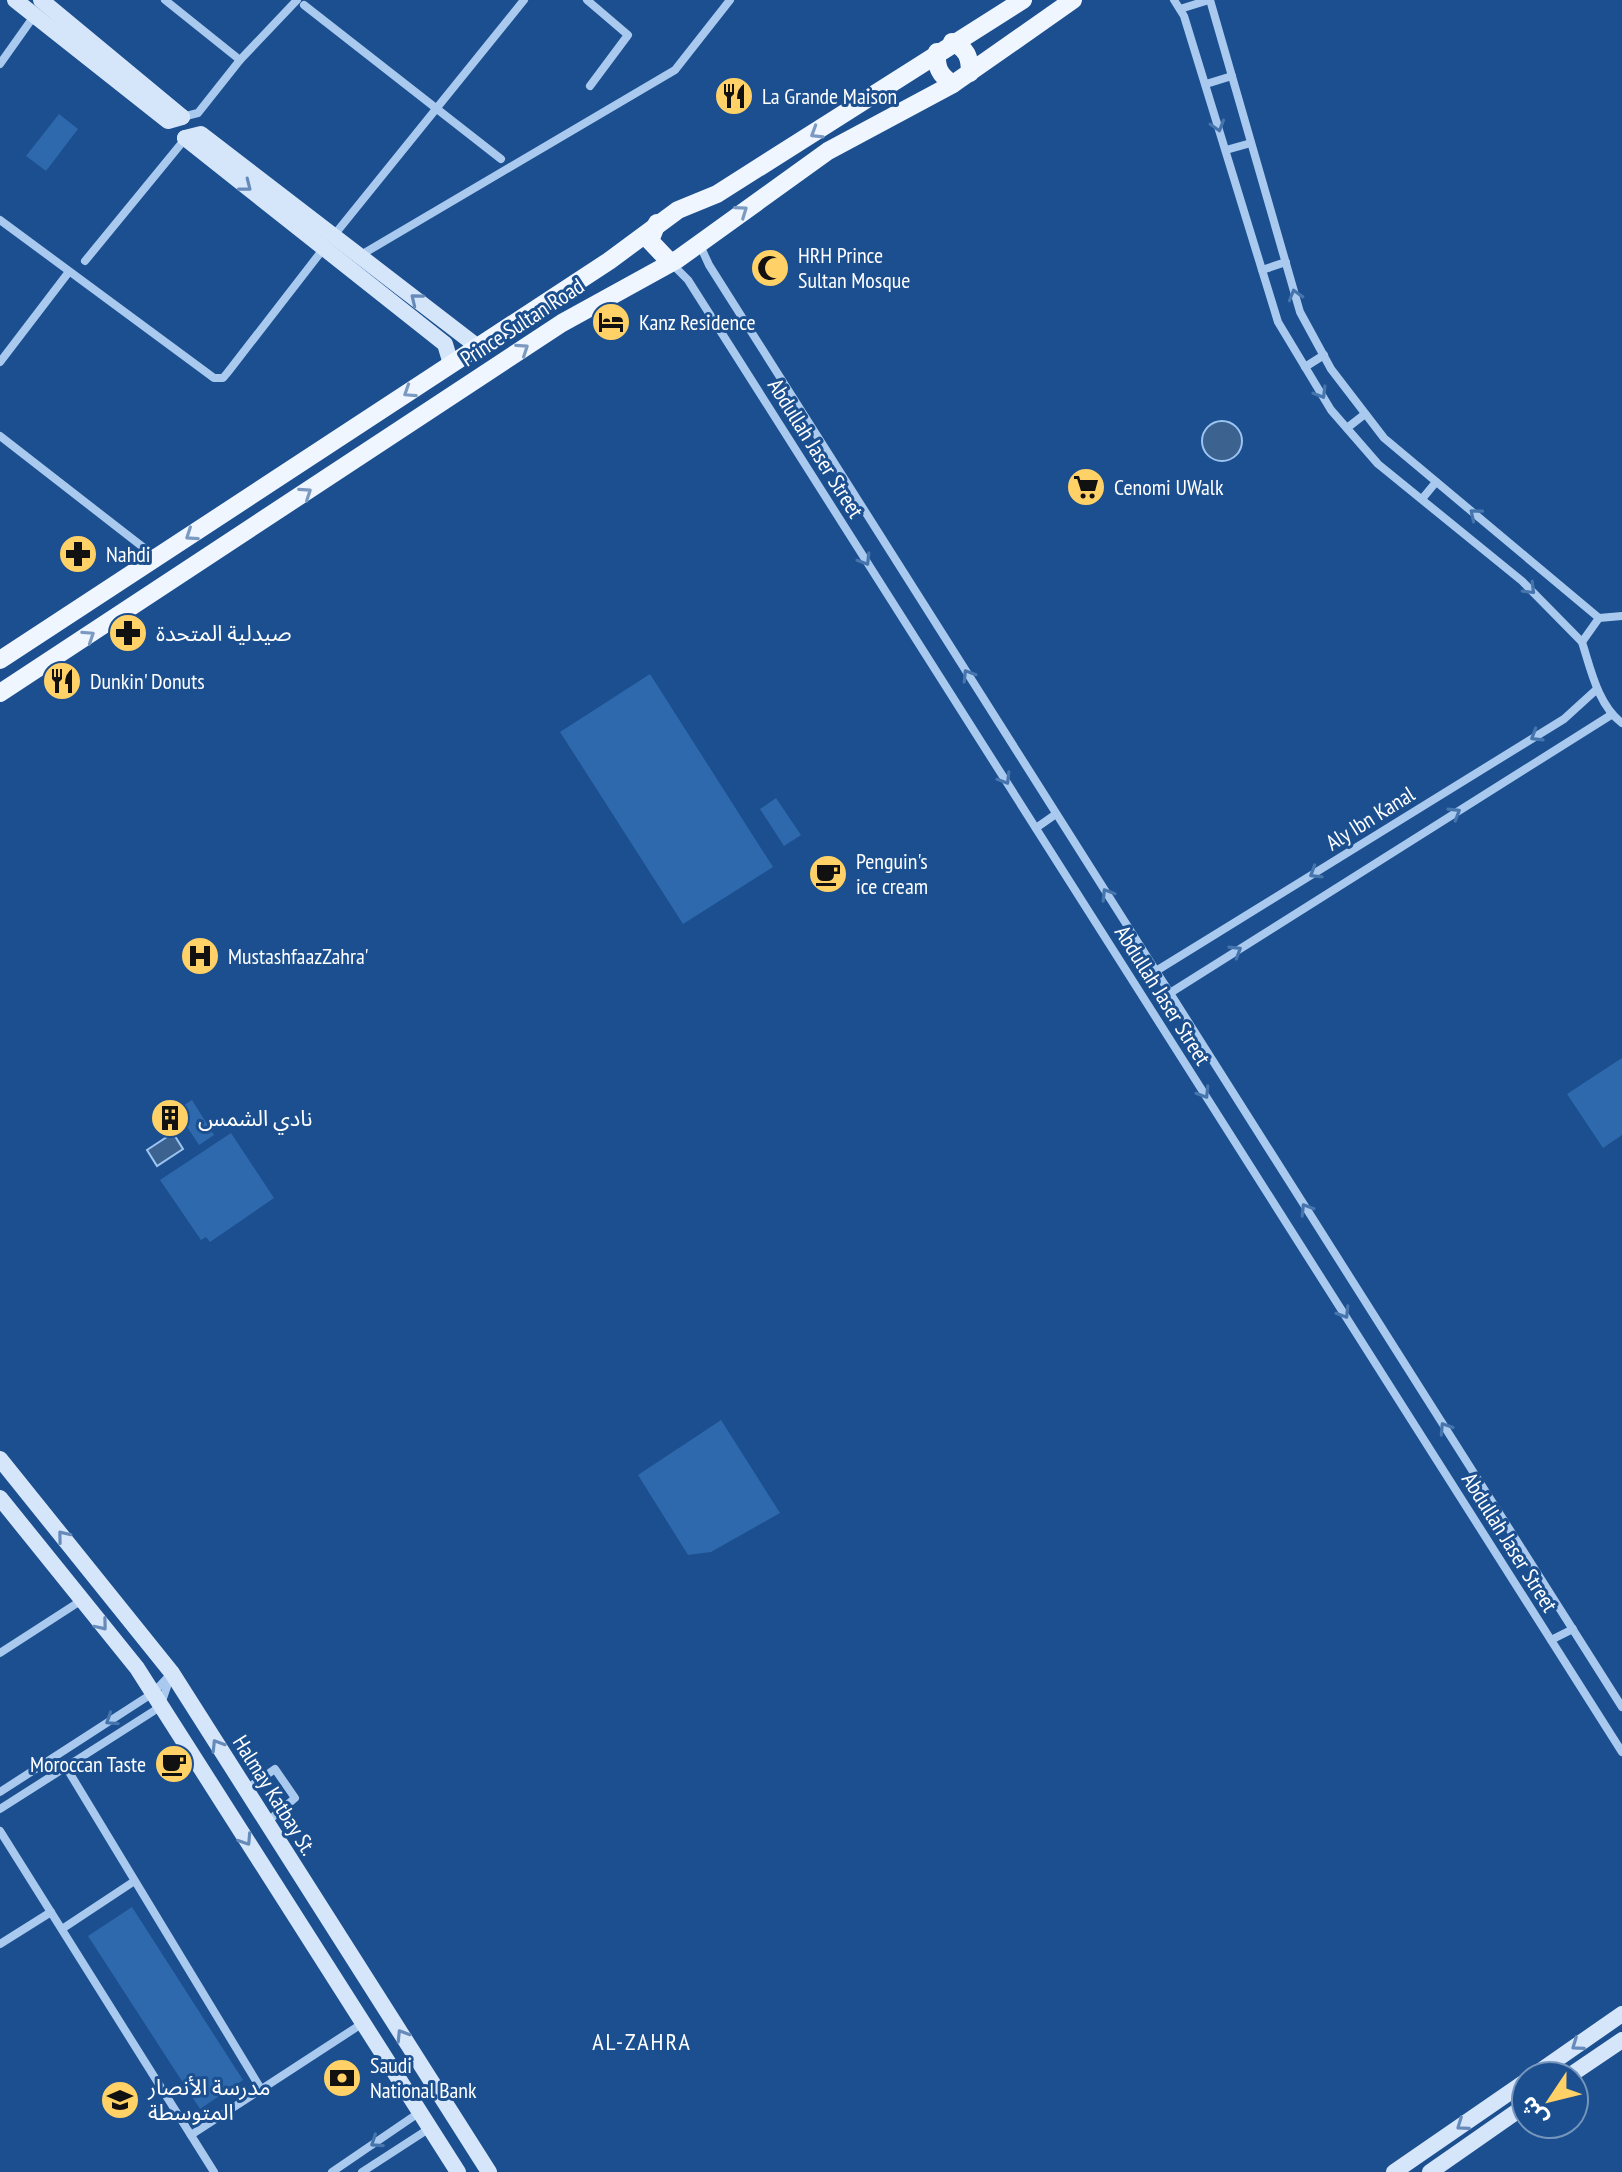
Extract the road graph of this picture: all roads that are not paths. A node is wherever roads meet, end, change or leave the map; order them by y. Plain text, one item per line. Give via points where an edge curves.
1 (15, 0) edge
2 (165, 0) edge
3 (524, 0) edge
4 (587, 0) edge
5 (730, 0) edge
6 (1023, 0) edge
7 (1073, 0) edge
8 (1174, 0) edge
9 (1209, 0) edge
10 (300, 2) edge
11 (176, 3) edge
12 (38, 7) edge
13 (1180, 9) junction
14 (945, 47) junction
15 (240, 60) junction
16 (0, 64) edge
17 (970, 73) junction
18 (1232, 76) junction
19 (953, 84) junction
20 (1206, 84) junction
21 (590, 86) dead end
22 (437, 107) junction
23 (182, 117) joint
24 (185, 138) junction
25 (1251, 143) junction
26 (1226, 150) junction
27 (501, 159) dead end
28 (0, 220) edge
29 (657, 223) junction
30 (335, 234) junction
31 (699, 241) junction
32 (324, 248) junction
33 (361, 255) junction
34 (85, 261) dead end
35 (669, 261) junction
36 (1286, 262) junction
37 (1262, 270) junction
38 (68, 273) junction
39 (478, 347) junction
40 (1324, 355) junction
41 (0, 362) edge
42 (451, 364) junction
43 (1305, 367) junction
44 (1365, 414) junction
45 (1347, 428) junction
46 (0, 436) edge
47 (1436, 482) junction
48 (1422, 499) junction
49 (1526, 557) junction
50 (157, 558) junction
51 (1512, 573) junction
52 (1622, 616) edge
53 (1599, 618) junction
54 (1582, 642) junction
55 (0, 660) edge
56 (1597, 689) junction
57 (0, 693) edge
58 (1611, 715) junction
59 (1622, 723) edge
60 (1056, 814) junction
61 (1036, 828) junction
62 (1156, 971) junction
63 (1170, 993) junction
64 (0, 1459) edge
65 (0, 1498) edge
66 (82, 1600) junction
67 (1573, 1629) junction
68 (1551, 1640) junction
69 (0, 1652) edge
70 (172, 1673) junction
71 (157, 1700) junction
72 (1622, 1707) edge
73 (1622, 1752) edge
74 (66, 1767) junction
75 (245, 1790) junction
76 (0, 1792) edge
77 (0, 1809) edge
78 (266, 1823) junction
79 (0, 1831) edge
80 (133, 1882) junction
81 (51, 1912) junction
82 (62, 1929) junction
83 (0, 1944) edge
84 (1622, 2014) edge
85 (363, 2023) junction
86 (1622, 2040) edge
87 (1556, 2060) edge
88 (1590, 2062) edge
89 (261, 2089) junction
90 (1510, 2092) edge
91 (420, 2112) junction
92 (1510, 2116) edge
93 (430, 2128) junction
94 (191, 2135) junction
95 (214, 2172) edge
96 (332, 2172) edge
97 (362, 2172) edge
98 (458, 2172) edge
99 (489, 2172) edge
100 (1394, 2172) edge
101 (1430, 2172) edge

1 - 12 street
2 - 11 street
3 - 22 street
4 - 21 street via 628,35
5 - 33 street via 675,70
6 - 14 main road, Prince Sultan Road
7 - 17 main road, Prince Sultan Road
8 - 13 street
9 - 13 street
9 - 18 street
10 - 15 street
10 - 22 street
11 - 15 street
12 - 16 street
12 - 23 street via 168,121
13 - 20 street
14 - 17 main road via 963,47
14 - 19 main road via 936,66
14 -> 29 main road, Prince Sultan Road via 847,115 717,194
15 - 23 street via 198,113
17 - 19 main road, Prince Sultan Road
18 - 20 street
18 - 25 street
31 -> 19 main road, Prince Sultan Road via 828,151
20 -> 26 street
22 - 27 street
22 - 30 street
24 - 30 street via 201,134
24 -> 32 street
24 - 34 street
25 - 26 street
25 - 36 street
26 - 37 street
28 - 38 street
29 - 35 main road via 650,241
29 - 39 main road, Prince Sultan Road
30 - 33 street
31 - 35 main road, Prince Sultan Road
60 -> 31 street, Abdullah Jaser Street via 709,265
32 - 38 street via 223,378 214,378
32 - 42 street via 445,344
39 -> 33 street
57 -> 35 main road, Prince Sultan Road via 562,323
35 -> 61 street, Abdullah Jaser Street via 688,280
36 - 37 street
40 -> 36 street via 1300,312
37 - 43 street via 1278,322
38 - 41 street
39 - 42 main road, Prince Sultan Road
40 - 43 street
40 - 44 street
42 -> 50 main road, Prince Sultan Road
43 -> 45 street
44 - 45 street
44 - 47 street via 1384,438
45 - 48 street via 1378,464
46 - 50 street
47 - 48 street
49 -> 47 street
48 - 51 street
49 - 51 street
49 - 53 street
50 - 55 main road, Prince Sultan Road
51 -> 54 street
52 - 53 street
53 - 54 street
54 - 56 street
56 - 58 street
56 -> 62 street, Aly Ibn Kanal via 1564,719
58 - 59 street
63 -> 58 street
60 - 61 street
62 -> 60 street, Abdullah Jaser Street
61 -> 68 street, Abdullah Jaser Street
62 - 63 street, Abdullah Jaser Street
67 -> 63 street, Abdullah Jaser Street
70 -> 64 street, Halmay Katbay St.
65 - 66 street
66 - 69 street
66 -> 71 street
67 - 68 street
67 - 72 street, Abdullah Jaser Street
68 - 73 street, Abdullah Jaser Street
70 - 71 street
70 - 71 street
75 -> 70 street, Halmay Katbay St.
71 - 74 street
71 -> 76 street
71 -> 85 street
74 - 77 street
74 - 80 street
75 - 78 street, Halmay Katbay St.
75 - 78 street via 275,1769 295,1798
99 -> 78 street, Halmay Katbay St.
79 - 81 street
80 - 82 street
80 - 89 street
81 - 82 street
81 - 83 street
82 - 94 street
84 -> 87 street
85 - 89 street
85 - 91 street
86 - 88 street
89 - 94 street
90 -> 100 street
91 - 93 street
91 -> 96 street
92 - 101 street
93 - 97 street
93 - 98 street
94 - 95 street

